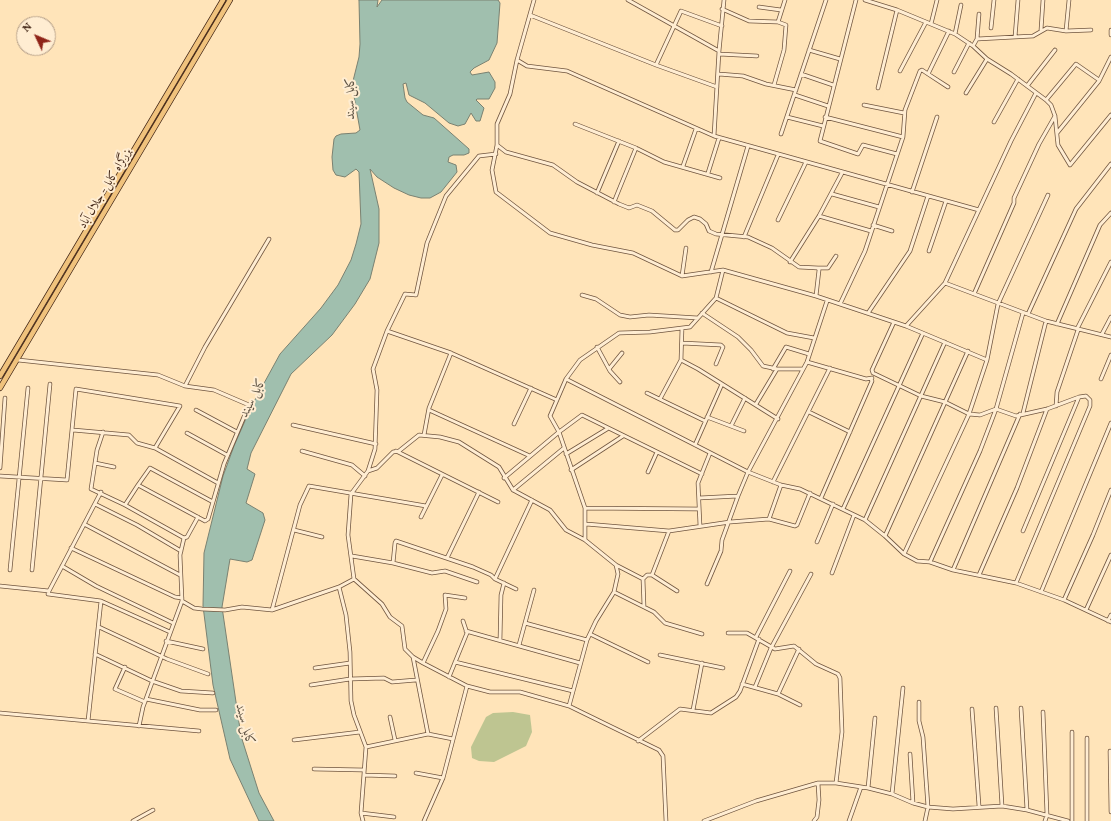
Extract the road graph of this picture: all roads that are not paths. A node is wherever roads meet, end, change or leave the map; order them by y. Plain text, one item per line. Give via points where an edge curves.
1 (223, 0) edge
2 (230, 0) edge
3 (534, 0) edge
4 (628, 0) edge
5 (724, 0) edge
6 (785, 0) edge
7 (826, 0) edge
8 (856, 0) edge
9 (865, 0) edge
10 (937, 0) edge
11 (994, 0) edge
12 (1018, 0) edge
13 (1043, 0) edge
14 (1070, 0) edge
15 (873, 1) edge
16 (961, 5) dead end
17 (758, 7) dead end
18 (722, 9) junction
19 (782, 10) junction
20 (897, 10) junction
21 (980, 14) dead end
22 (530, 15) junction
23 (778, 22) junction
24 (926, 22) junction
25 (931, 24) junction
26 (673, 26) junction
27 (722, 26) junction
28 (992, 28) dead end
29 (1041, 30) junction
30 (1091, 30) dead end
31 (1111, 30) edge
32 (949, 31) junction
33 (1066, 31) junction
34 (955, 34) junction
35 (1110, 35) edge
36 (1016, 37) junction
37 (977, 39) junction
38 (969, 43) junction
39 (973, 46) junction
40 (809, 50) junction
41 (1055, 50) dead end
42 (719, 52) junction
43 (757, 56) dead end
44 (1111, 57) edge
45 (840, 59) junction
46 (987, 59) junction
47 (517, 60) junction
48 (656, 65) junction
49 (900, 71) dead end
50 (954, 72) dead end
51 (719, 74) junction
52 (801, 74) junction
53 (928, 74) junction
54 (1018, 79) junction
55 (1100, 80) junction
56 (774, 85) junction
57 (833, 85) junction
58 (1027, 86) junction
59 (716, 87) junction
60 (948, 87) dead end
61 (878, 88) dead end
62 (796, 90) junction
63 (966, 93) dead end
64 (1036, 93) junction
65 (795, 95) junction
66 (1046, 100) junction
67 (864, 105) dead end
68 (828, 106) junction
69 (904, 113) junction
70 (1111, 115) edge
71 (1055, 116) junction
72 (787, 117) junction
73 (825, 117) junction
74 (937, 117) dead end
75 (994, 122) dead end
76 (149, 124) junction
77 (575, 124) dead end
78 (823, 126) junction
79 (154, 127) junction
80 (696, 129) junction
81 (1057, 133) junction
82 (781, 134) dead end
83 (714, 136) junction
84 (903, 137) junction
85 (720, 138) junction
86 (619, 141) junction
87 (497, 145) junction
88 (748, 146) junction
89 (636, 148) junction
90 (496, 154) junction
91 (897, 154) junction
92 (778, 155) junction
93 (806, 162) junction
94 (1111, 164) edge
95 (683, 166) junction
96 (708, 173) junction
97 (842, 173) junction
98 (720, 178) dead end
99 (887, 184) junction
100 (912, 192) junction
101 (597, 193) junction
102 (832, 194) junction
103 (1048, 195) dead end
104 (928, 196) junction
105 (946, 201) junction
106 (614, 202) junction
107 (879, 207) junction
108 (979, 210) junction
109 (1111, 213) edge
110 (819, 216) junction
111 (778, 220) dead end
112 (873, 225) junction
113 (871, 231) junction
114 (892, 231) dead end
115 (722, 234) junction
116 (744, 237) junction
117 (269, 239) dead end
118 (77, 246) junction
119 (83, 248) junction
120 (686, 248) dead end
121 (929, 251) dead end
122 (836, 256) dead end
123 (790, 262) junction
124 (1111, 262) edge
125 (818, 268) junction
126 (723, 270) junction
127 (711, 272) junction
128 (682, 276) junction
129 (945, 283) junction
130 (974, 294) junction
131 (582, 295) dead end
132 (816, 296) junction
133 (716, 298) junction
134 (827, 301) junction
135 (840, 304) junction
136 (998, 304) junction
137 (702, 313) junction
138 (868, 313) junction
139 (1023, 313) junction
140 (1028, 314) junction
141 (1111, 317) edge
142 (698, 318) junction
143 (1046, 321) junction
144 (894, 322) junction
145 (1057, 324) junction
146 (906, 326) junction
147 (682, 328) junction
148 (1078, 329) junction
149 (387, 331) junction
150 (923, 333) junction
151 (1102, 334) junction
152 (1111, 337) edge
153 (814, 338) junction
154 (945, 342) junction
155 (682, 343) junction
156 (597, 347) junction
157 (968, 351) junction
158 (451, 353) junction
159 (622, 353) dead end
160 (809, 354) junction
161 (1111, 355) edge
162 (18, 360) junction
163 (681, 360) junction
164 (987, 360) junction
165 (807, 362) junction
166 (716, 364) dead end
167 (830, 368) junction
168 (609, 369) junction
169 (773, 369) junction
170 (777, 369) junction
171 (802, 369) junction
172 (875, 375) junction
173 (0, 376) edge
174 (566, 379) junction
175 (871, 379) junction
176 (1101, 379) dead end
177 (620, 382) dead end
178 (50, 384) dead end
179 (722, 384) junction
180 (185, 386) junction
181 (898, 386) junction
182 (0, 388) edge
183 (28, 388) dead end
184 (531, 388) junction
185 (647, 393) dead end
186 (921, 396) junction
187 (1079, 397) junction
188 (5, 398) dead end
189 (745, 398) junction
190 (660, 399) junction
191 (557, 400) junction
192 (945, 402) junction
193 (756, 404) junction
194 (1056, 406) junction
195 (996, 409) junction
196 (1047, 409) junction
197 (196, 410) dead end
198 (429, 410) junction
199 (809, 412) junction
200 (968, 414) junction
201 (1022, 414) junction
202 (707, 417) junction
203 (778, 419) junction
204 (705, 421) junction
205 (1111, 423) edge
206 (514, 424) dead end
207 (293, 425) dead end
208 (731, 426) junction
209 (607, 429) junction
210 (73, 430) junction
211 (103, 432) junction
212 (237, 432) junction
213 (559, 432) junction
214 (744, 432) dead end
215 (850, 432) junction
216 (187, 433) dead end
217 (424, 435) junction
218 (623, 436) junction
219 (376, 444) junction
220 (695, 445) junction
221 (155, 448) junction
222 (564, 448) junction
223 (302, 451) dead end
224 (396, 451) junction
225 (657, 452) junction
226 (710, 452) junction
227 (566, 454) junction
228 (228, 455) junction
229 (530, 456) junction
230 (95, 463) junction
231 (114, 467) dead end
232 (0, 468) edge
233 (571, 470) junction
234 (368, 471) junction
235 (648, 472) dead end
236 (748, 472) junction
237 (702, 474) junction
238 (442, 475) junction
239 (0, 476) edge
240 (20, 476) junction
241 (365, 476) junction
242 (42, 478) junction
243 (504, 478) junction
244 (773, 482) junction
245 (218, 483) junction
246 (138, 484) junction
247 (781, 485) junction
248 (513, 490) junction
249 (1111, 490) edge
250 (101, 492) junction
251 (479, 492) junction
252 (810, 493) junction
253 (351, 494) junction
254 (738, 496) junction
255 (699, 498) junction
256 (821, 498) junction
257 (532, 500) junction
258 (213, 502) junction
259 (498, 502) dead end
260 (95, 504) junction
261 (833, 504) junction
262 (125, 505) junction
263 (426, 506) junction
264 (585, 508) junction
265 (699, 509) junction
266 (843, 509) junction
267 (854, 514) junction
268 (198, 517) junction
269 (422, 517) dead end
270 (769, 519) junction
271 (865, 520) junction
272 (730, 522) junction
273 (84, 524) junction
274 (586, 524) junction
275 (700, 526) junction
276 (294, 530) junction
277 (669, 531) junction
278 (1023, 531) dead end
279 (886, 536) junction
280 (322, 537) dead end
281 (184, 538) junction
282 (585, 540) junction
283 (817, 542) dead end
284 (71, 548) junction
285 (181, 551) junction
286 (904, 554) junction
287 (1111, 555) edge
288 (352, 556) junction
289 (447, 558) junction
290 (930, 562) junction
291 (393, 563) junction
292 (616, 565) junction
293 (62, 566) junction
294 (10, 570) dead end
295 (32, 570) dead end
296 (953, 570) junction
297 (790, 571) dead end
298 (832, 573) dead end
299 (811, 574) dead end
300 (180, 575) junction
301 (652, 575) junction
302 (979, 575) junction
303 (354, 578) junction
304 (495, 579) junction
305 (643, 579) junction
306 (477, 582) dead end
307 (1016, 582) junction
308 (504, 583) junction
309 (707, 584) dead end
310 (0, 586) edge
311 (339, 587) junction
312 (516, 589) dead end
313 (534, 590) dead end
314 (49, 591) junction
315 (677, 591) dead end
316 (614, 592) junction
317 (1041, 592) junction
318 (465, 598) dead end
319 (182, 600) junction
320 (1064, 600) junction
321 (101, 601) junction
322 (644, 607) junction
323 (272, 610) junction
324 (1086, 610) junction
325 (1111, 615) edge
326 (463, 621) dead end
327 (1110, 622) edge
328 (173, 623) junction
329 (525, 623) junction
330 (99, 627) junction
331 (466, 631) junction
332 (170, 632) junction
333 (728, 633) dead end
334 (590, 634) junction
335 (702, 634) dead end
336 (756, 637) junction
337 (759, 639) junction
338 (500, 640) junction
339 (587, 640) junction
340 (166, 641) junction
341 (519, 645) junction
342 (771, 648) junction
343 (203, 649) dead end
344 (799, 649) junction
345 (95, 654) junction
346 (162, 656) junction
347 (660, 656) dead end
348 (413, 657) junction
349 (455, 662) junction
350 (648, 662) dead end
351 (423, 663) junction
352 (580, 663) junction
353 (702, 663) junction
354 (350, 664) junction
355 (125, 667) junction
356 (315, 668) dead end
357 (723, 668) dead end
358 (208, 674) dead end
359 (449, 677) junction
360 (350, 679) junction
361 (152, 680) junction
362 (416, 680) junction
363 (742, 684) junction
364 (310, 685) dead end
365 (467, 686) junction
366 (755, 688) junction
367 (903, 688) dead end
368 (573, 691) junction
369 (213, 693) dead end
370 (778, 694) junction
371 (145, 700) junction
372 (919, 702) dead end
373 (800, 705) dead end
374 (569, 706) junction
375 (996, 708) dead end
376 (1021, 708) dead end
377 (972, 709) dead end
378 (216, 710) dead end
379 (693, 710) junction
380 (1043, 712) dead end
381 (0, 713) edge
382 (390, 717) dead end
383 (875, 718) dead end
384 (88, 721) junction
385 (139, 726) junction
386 (199, 731) dead end
387 (360, 732) junction
388 (1072, 732) dead end
389 (428, 734) junction
390 (1087, 738) dead end
391 (453, 739) junction
392 (294, 740) dead end
393 (395, 740) junction
394 (638, 741) junction
395 (366, 747) junction
396 (1110, 751) dead end
397 (910, 754) dead end
398 (314, 768) dead end
399 (364, 770) junction
400 (416, 773) dead end
401 (364, 774) junction
402 (395, 776) dead end
403 (443, 778) junction
404 (836, 783) junction
405 (818, 784) junction
406 (861, 787) junction
407 (868, 788) junction
408 (892, 794) junction
409 (913, 803) junction
410 (979, 806) junction
411 (1002, 806) junction
412 (928, 807) junction
413 (153, 810) dead end
414 (1027, 810) junction
415 (1111, 812) edge
416 (361, 813) junction
417 (1047, 815) junction
418 (394, 817) dead end
419 (1059, 820) edge
420 (133, 821) edge
421 (363, 821) edge
422 (424, 821) edge
423 (666, 821) edge
424 (704, 821) edge
425 (814, 821) edge
426 (849, 821) edge
427 (924, 821) edge
428 (1045, 821) edge
429 (1068, 821) edge
430 (1072, 821) edge
431 (1087, 821) edge

1 - 76 highway, بزرگراه کابل- جلال آباد
2 - 79 highway, بزرگراه کابل- جلال آباد
3 - 22 street
4 - 26 street
5 - 18 street
6 - 19 street
7 - 40 street
8 - 45 street
9 - 15 street
10 - 25 street
11 - 28 street
12 - 36 street
13 - 29 street
14 - 33 street
15 - 20 street
16 - 34 street
17 - 19 street
18 - 23 street via 749,22
18 - 27 street
19 - 23 street
20 - 24 street
20 - 61 street
21 - 37 street
22 - 47 street
22 - 48 street
23 - 56 street via 787,27 784,50
24 - 25 street
24 - 49 street
25 - 32 street
26 - 27 street via 682,10
26 - 42 street
26 - 48 street
27 - 42 street
29 - 33 street via 1047,28
29 - 36 street via 1033,36
30 - 33 street
31 - 35 street
32 - 34 street
32 - 53 street
34 - 38 street
36 - 37 street
37 - 39 street
38 - 39 street
38 - 50 street
39 - 46 street
40 - 45 street
40 - 52 street
41 - 58 street
42 - 43 street
42 - 51 street
44 - 55 street
45 - 57 street
46 - 54 street
46 - 63 street
47 - 80 street via 527,66 567,71
47 - 87 street via 510,94 497,124
48 - 59 street
51 - 56 street via 743,76
51 - 59 street
52 - 57 street
52 - 62 street
53 - 60 street
53 - 69 street via 920,71
54 - 58 street
54 - 75 street
55 - 66 street via 1076,64
55 - 81 street
56 - 62 street
57 - 68 street
58 - 64 street
59 - 83 street
62 - 65 street
64 - 66 street
64 - 108 street
65 - 68 street
65 - 72 street
66 - 71 street
67 - 69 street
68 - 73 street
69 - 84 street
70 - 81 street via 1072,164 1068,164 1058,145
71 - 81 street
71 - 130 street via 1014,198
72 - 78 street
72 - 82 street
73 - 78 street
73 - 84 street
74 - 100 street
76 - 79 highway
76 - 118 highway, بزرگراه کابل- جلال آباد
77 - 86 street
78 - 91 street via 820,142 858,154 863,145
79 - 119 highway, بزرگراه کابل- جلال آباد
80 - 83 street
80 - 95 street
83 - 85 street
84 - 91 street
85 - 88 street
85 - 96 street
86 - 89 street
86 - 101 street
87 - 90 street
87 - 101 street via 506,152 553,165
88 - 92 street
88 - 115 street
89 - 95 street via 664,162
89 - 106 street
90 - 128 street via 492,170 496,192 550,233 633,253
90 - 149 street via 479,156 446,196 427,243 416,295 405,294
91 - 99 street
92 - 93 street
92 - 116 street
93 - 97 street
93 - 111 street
94 - 140 street via 1076,209
95 - 96 street
96 - 98 street
97 - 99 street
97 - 102 street
99 - 100 street
99 - 107 street
100 - 104 street
101 - 106 street
102 - 107 street
102 - 110 street
103 - 136 street
104 - 105 street
104 - 138 street via 910,251
105 - 108 street
105 - 121 street
106 - 115 street via 629,208 643,206 675,230 694,217 706,224 709,231
107 - 112 street
108 - 129 street
109 - 145 street via 1100,226
110 - 113 street
110 - 123 street
112 - 113 street
112 - 114 street
113 - 135 street via 865,251
115 - 116 street
115 - 127 street
116 - 123 street via 772,248
117 - 180 street
118 - 119 highway
118 - 173 highway, بزرگراه کابل- جلال آباد
119 - 162 highway, بزرگراه کابل- جلال آباد
120 - 128 street
122 - 125 street via 828,268
123 - 125 street via 798,267
124 - 148 street
125 - 132 street
126 - 127 street
126 - 132 street
126 - 133 street
127 - 128 street
129 - 130 street
129 - 146 street
130 - 136 street
131 - 142 street via 596,299 620,315 630,317
132 - 134 street
133 - 137 street
133 - 153 street via 787,333
134 - 135 street
134 - 153 street
135 - 138 street
136 - 139 street
136 - 164 street
137 - 142 street
137 - 169 street via 738,338 763,366
138 - 144 street
139 - 140 street
139 - 195 street
140 - 143 street
141 - 151 street
142 - 147 street via 690,328
143 - 145 street
143 - 201 street
144 - 146 street
144 - 172 street via 872,370
145 - 148 street
146 - 150 street
147 - 155 street
147 - 156 street via 619,333
148 - 151 street
148 - 194 street via 1057,392
149 - 158 street
149 - 219 street via 374,369 377,390
150 - 154 street
150 - 181 street
151 - 152 street
153 - 160 street
154 - 157 street
154 - 186 street
155 - 163 street
155 - 166 street via 722,345
156 - 168 street
156 - 174 street via 580,360
157 - 164 street
157 - 192 street
158 - 184 street
158 - 198 street
159 - 168 street
160 - 165 street
160 - 169 street via 786,347
161 - 176 street
162 - 180 street via 158,375
162 - 182 highway, بزرگراه کابل- جلال آباد
163 - 179 street
163 - 190 street
164 - 200 street
165 - 167 street
165 - 171 street
167 - 175 street
167 - 199 street
168 - 177 street
169 - 170 street
170 - 171 street
170 - 193 street
171 - 203 street
172 - 175 street
172 - 181 street
174 - 191 street
174 - 220 street
175 - 215 street
178 - 242 street
179 - 189 street
179 - 202 street
180 - 212 street via 214,390 249,405
181 - 186 street
181 - 266 street
183 - 240 street
184 - 191 street
184 - 206 street
185 - 190 street
186 - 192 street
186 - 271 street
187 - 194 street
187 - 278 street
187 - 307 street via 1086,396 1090,400 1090,406
188 - 232 street
189 - 193 street
189 - 208 street
190 - 204 street
191 - 213 street via 550,416
192 - 200 street
192 - 279 street
193 - 203 street
194 - 196 street
195 - 200 street via 980,415
195 - 201 street via 1016,416
195 - 290 street
196 - 201 street
196 - 302 street via 1018,488
197 - 212 street
198 - 217 street
198 - 229 street
199 - 215 street
199 - 244 street
200 - 286 street
201 - 296 street
202 - 204 street
202 - 208 street
203 - 236 street
204 - 220 street
205 - 317 street
207 - 219 street
208 - 214 street
209 - 213 street via 582,415
209 - 218 street
209 - 227 street
210 - 211 street
210 - 221 street via 76,389 180,406
210 - 242 street via 67,480
211 - 221 street via 129,435 137,443
211 - 230 street
212 - 228 street
213 - 222 street
213 - 229 street
215 - 256 street
216 - 228 street
217 - 224 street via 415,437 403,449
217 - 243 street via 459,442 499,467
218 - 225 street
218 - 233 street
219 - 234 street
220 - 226 street
221 - 245 street
222 - 227 street
222 - 248 street
223 - 241 street via 352,465
224 - 234 street via 377,468
224 - 238 street
225 - 235 street
225 - 237 street
226 - 236 street
226 - 237 street
227 - 233 street
228 - 245 street
229 - 243 street
230 - 231 street
230 - 250 street via 91,489
233 - 264 street
234 - 241 street
236 - 244 street
236 - 254 street
237 - 255 street via 698,483
238 - 251 street
238 - 263 street
239 - 240 street
240 - 242 street
240 - 294 street
241 - 253 street
242 - 295 street
243 - 248 street
244 - 247 street
245 - 258 street
246 - 258 street via 150,468
246 - 262 street
246 - 268 street
247 - 252 street
247 - 270 street
248 - 257 street
249 - 320 street
250 - 260 street
250 - 262 street
251 - 259 street
251 - 289 street
252 - 256 street
252 - 270 street via 797,525
253 - 263 street
253 - 276 street via 309,486 300,505
253 - 288 street via 348,535
254 - 255 street
254 - 272 street
255 - 265 street
256 - 261 street
257 - 282 street via 550,510 566,530
257 - 304 street
258 - 268 street via 207,521
260 - 273 street
260 - 285 street
261 - 266 street
261 - 283 street
262 - 281 street
263 - 269 street
264 - 265 street
264 - 274 street
265 - 275 street
266 - 267 street
267 - 271 street
267 - 298 street
268 - 281 street via 187,538
270 - 272 street
271 - 279 street
272 - 275 street
272 - 309 street
273 - 284 street
273 - 300 street
274 - 277 street
274 - 282 street
275 - 277 street
276 - 280 street
276 - 323 street
277 - 301 street
279 - 286 street
281 - 285 street
282 - 292 street
284 - 293 street
284 - 319 street
285 - 300 street
286 - 290 street via 917,561
287 - 324 street
288 - 291 street
288 - 303 street
289 - 291 street via 396,541
289 - 304 street via 491,575
290 - 296 street
291 - 306 street via 432,573 445,571
292 - 305 street
292 - 316 street via 618,574
293 - 314 street
293 - 328 street via 96,586
296 - 302 street
297 - 336 street
299 - 342 street
300 - 319 street
301 - 305 street via 647,575
301 - 315 street
302 - 307 street
303 - 311 street
303 - 348 street via 382,604 390,617 402,626 405,649
304 - 308 street
305 - 322 street
307 - 317 street
308 - 312 street
308 - 338 street via 501,595
310 - 314 street
311 - 323 street
311 - 354 street via 346,615
313 - 329 street
314 - 321 street via 48,594
316 - 322 street
316 - 334 street
317 - 320 street
318 - 351 street via 445,595 446,609
319 - 323 street via 202,610
319 - 328 street
320 - 324 street
321 - 330 street
321 - 332 street
322 - 335 street via 654,612 665,623
324 - 327 street
325 - 327 street
326 - 331 street
328 - 332 street
329 - 339 street
329 - 341 street
330 - 345 street
330 - 346 street
331 - 338 street
331 - 349 street
332 - 340 street
333 - 336 street via 747,633
334 - 339 street
334 - 350 street
336 - 337 street
337 - 342 street
337 - 363 street
338 - 341 street
339 - 352 street
340 - 343 street
340 - 346 street
341 - 352 street
342 - 344 street via 791,646
342 - 366 street
344 - 370 street
344 - 404 street via 816,664 838,674 840,678 842,732
345 - 355 street
345 - 384 street
346 - 358 street
346 - 361 street
347 - 353 street
348 - 351 street
348 - 362 street
349 - 359 street
349 - 368 street
351 - 359 street
352 - 368 street
353 - 357 street
353 - 379 street
354 - 356 street
354 - 360 street
355 - 361 street
355 - 371 street via 115,689
359 - 365 street
360 - 362 street via 384,678 392,682
360 - 364 street
360 - 387 street via 354,715
361 - 369 street via 182,691
361 - 371 street
362 - 389 street
363 - 366 street
363 - 379 street via 736,697 714,712
365 - 374 street via 490,692 520,692
365 - 391 street
366 - 370 street
367 - 408 street
368 - 374 street
370 - 373 street
371 - 378 street via 200,710
371 - 385 street
372 - 412 street
374 - 394 street
375 - 411 street
376 - 414 street
377 - 410 street
379 - 394 street via 680,709
380 - 417 street
381 - 384 street
382 - 393 street
383 - 407 street
384 - 385 street
385 - 386 street
387 - 392 street
387 - 395 street
388 - 430 street
389 - 391 street
389 - 393 street
390 - 431 street
391 - 403 street
393 - 395 street
394 - 423 street via 659,750 663,756
395 - 399 street
396 - 415 street
397 - 409 street
398 - 399 street
399 - 401 street
400 - 403 street
401 - 402 street
401 - 416 street
403 - 422 street
404 - 405 street
404 - 406 street
405 - 424 street via 756,802
405 - 425 street via 819,800 817,818
406 - 407 street
406 - 426 street
407 - 408 street
408 - 409 street
409 - 412 street
410 - 411 street
410 - 412 street via 953,809
411 - 414 street
412 - 427 street
413 - 420 street
414 - 417 street
416 - 418 street
416 - 421 street
417 - 419 street
417 - 428 street
419 - 429 street

